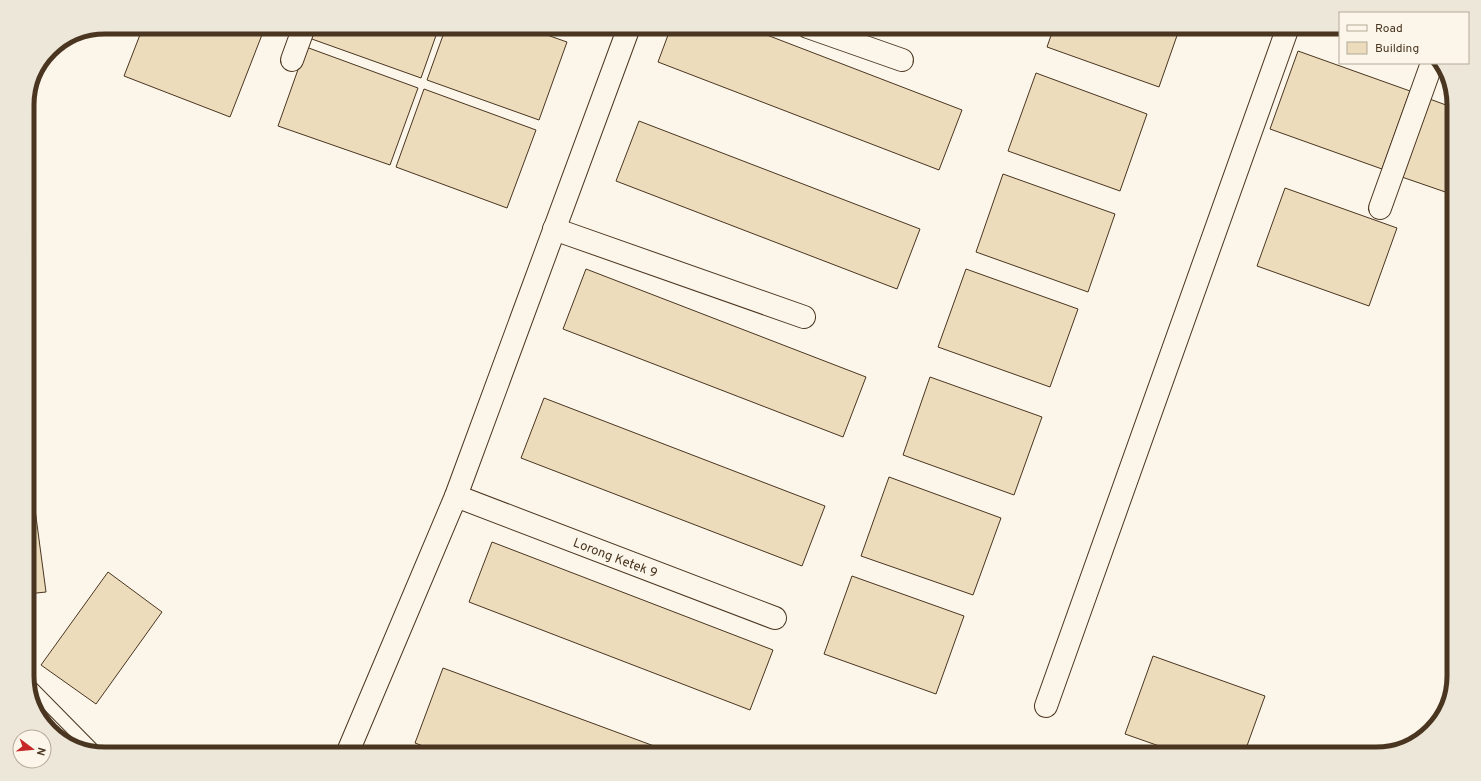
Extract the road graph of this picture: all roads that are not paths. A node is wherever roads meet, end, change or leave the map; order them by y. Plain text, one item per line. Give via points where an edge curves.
1 (301, 34) edge
2 (626, 34) edge
3 (828, 34) edge
4 (1286, 34) edge
5 (292, 60) dead end
6 (902, 60) dead end
7 (1432, 64) edge
8 (1380, 208) dead end
9 (554, 229) junction
10 (804, 317) dead end
11 (456, 496) junction
12 (775, 618) dead end
13 (36, 692) edge
14 (1046, 706) dead end
15 (88, 745) edge
16 (351, 747) edge

1 - 5 street
2 - 9 street
3 - 6 street
4 - 14 street
7 - 8 street
9 - 10 street
9 - 11 street
11 - 12 street, Lorong Ketek 9
11 - 16 street
13 - 15 lane

